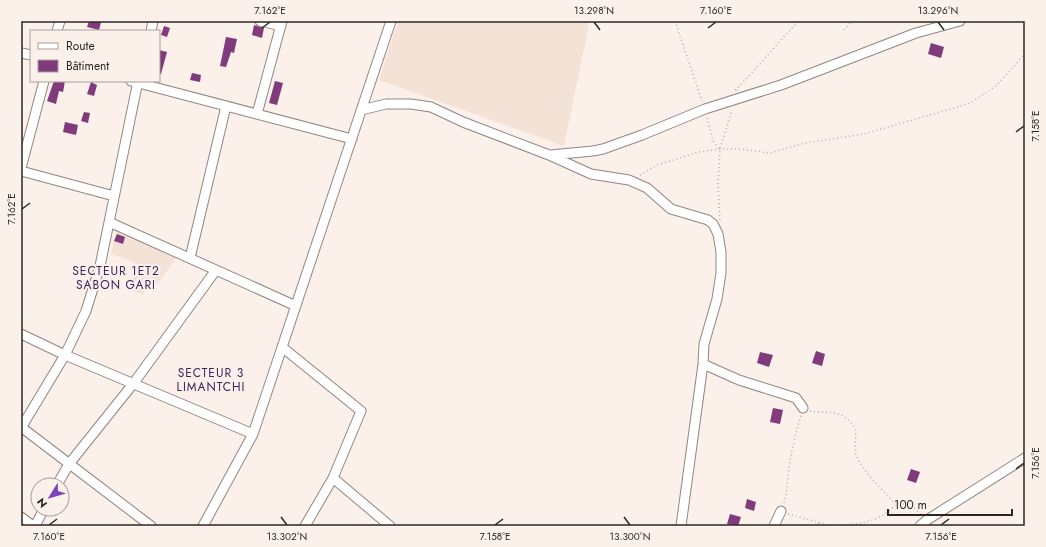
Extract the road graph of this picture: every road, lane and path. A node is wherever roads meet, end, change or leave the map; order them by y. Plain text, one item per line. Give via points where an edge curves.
1 (260, 21) edge
2 (390, 21) edge
3 (675, 21) edge
4 (799, 21) edge
5 (852, 21) edge
6 (960, 21) edge
7 (282, 24) edge
8 (844, 30) dead end
9 (1025, 52) edge
10 (44, 82) edge
11 (135, 82) edge
12 (738, 87) junction
13 (735, 95) junction
14 (226, 106) junction
15 (705, 109) junction
16 (361, 110) junction
17 (257, 114) junction
18 (352, 139) junction
19 (720, 149) junction
20 (549, 155) junction
21 (21, 168) edge
22 (21, 171) edge
23 (629, 180) junction
24 (114, 196) junction
25 (109, 222) junction
26 (718, 234) junction
27 (190, 258) junction
28 (216, 270) junction
29 (296, 306) junction
30 (21, 334) edge
31 (282, 347) junction
32 (65, 355) junction
33 (703, 364) junction
34 (133, 384) junction
35 (803, 408) junction
36 (21, 428) edge
37 (253, 434) junction
38 (1025, 458) edge
39 (69, 464) junction
40 (62, 477) edge
41 (333, 478) junction
42 (896, 505) junction
43 (781, 511) junction
44 (21, 517) edge
45 (39, 517) edge
46 (819, 523) junction
47 (923, 523) edge
48 (34, 526) edge
49 (151, 526) edge
50 (203, 526) edge
51 (305, 526) edge
52 (390, 526) edge
53 (681, 526) edge
54 (774, 526) edge
55 (815, 526) edge
56 (832, 526) edge
57 (836, 526) edge

1 - 7 street
2 - 16 street
3 - 15 path
4 - 12 path
5 - 8 path
6 - 13 street via 916,33 781,85
7 - 17 street
9 - 19 path via 996,86 971,103 864,134 805,143 770,153
10 - 21 street
11 - 14 street
11 - 24 street
12 - 13 path
12 - 13 path
13 - 15 street
13 - 19 path
14 - 17 street
14 - 27 street
15 - 19 path via 713,141
15 - 20 street via 603,149
16 - 18 street
16 - 20 street via 386,104 431,107
17 - 18 street
18 - 29 street
19 - 23 path via 699,152 657,166
19 - 26 path
20 - 23 street via 591,174
22 - 24 street
23 - 26 street via 647,188 671,209 708,220
24 - 25 street
25 - 27 street
25 - 32 street via 100,266 86,311
26 - 33 street via 721,273 717,299 704,344
27 - 28 street
28 - 29 street
28 - 34 street
29 - 31 street
30 - 32 street
31 - 37 street
31 - 41 street via 361,411
32 - 34 street
32 - 36 street
33 - 35 street via 739,380 796,398
33 - 53 street
34 - 37 street
34 - 39 street
35 - 42 path via 811,412 838,414 850,421 856,432 854,448 857,457
35 - 43 path via 793,443 787,495
36 - 39 street
37 - 50 street
38 - 47 street
39 - 40 street
39 - 49 street
41 - 51 street
41 - 52 street
42 - 47 path via 904,504 916,509
42 - 57 path via 882,516 859,524
43 - 46 path
43 - 54 street
44 - 48 street
45 - 48 street
46 - 55 path
46 - 56 path

